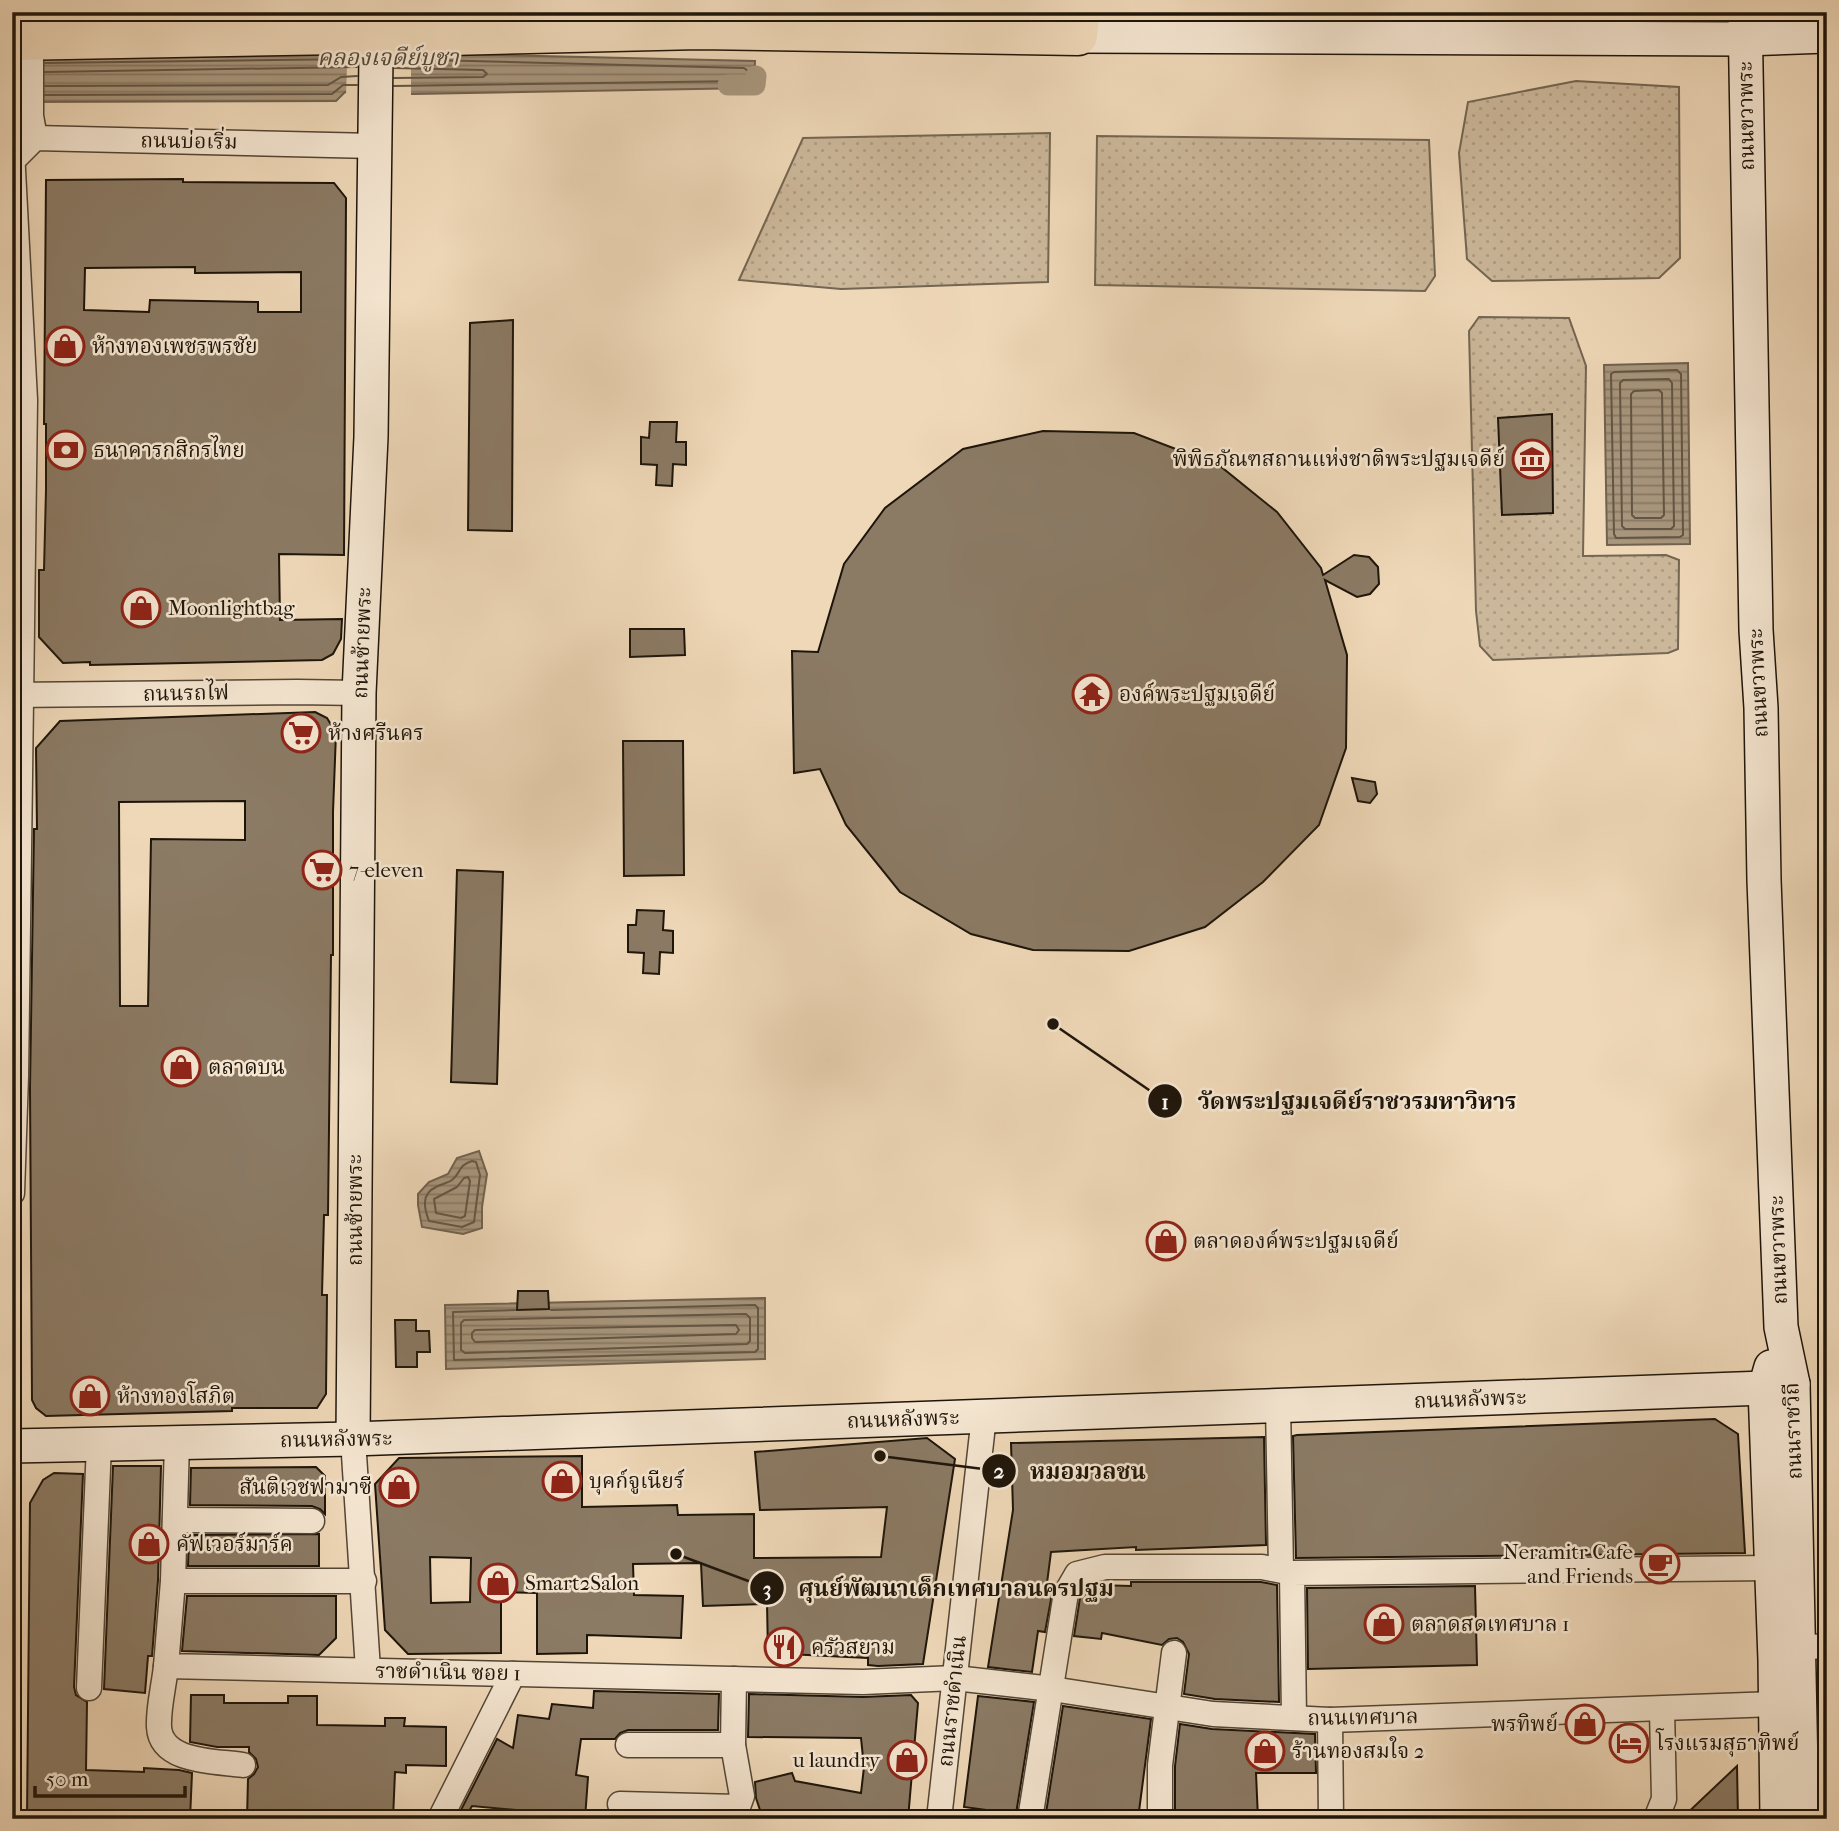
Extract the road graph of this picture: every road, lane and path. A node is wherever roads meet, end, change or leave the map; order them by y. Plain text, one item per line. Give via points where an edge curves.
1 (753, 21) edge
2 (1079, 24) edge
3 (85, 25) edge
4 (1549, 25) edge
5 (1745, 26) edge
6 (341, 35) junction
7 (1827, 36) edge
8 (409, 37) junction
9 (25, 46) edge
10 (376, 56) junction
11 (33, 127) junction
12 (374, 138) junction
13 (12, 152) edge
14 (13, 160) edge
15 (359, 693) junction
16 (16, 695) edge
17 (12, 1193) edge
18 (1781, 1327) joint
19 (1779, 1386) junction
20 (1278, 1405) junction
21 (984, 1416) junction
22 (354, 1439) junction
23 (177, 1442) junction
24 (99, 1444) junction
25 (12, 1446) edge
26 (175, 1520) junction
27 (312, 1521) dead end
28 (1772, 1568) junction
29 (1287, 1571) junction
30 (173, 1581) junction
31 (364, 1581) junction
32 (1812, 1646) edge
33 (1174, 1653) dead end
34 (166, 1666) junction
35 (368, 1670) junction
36 (513, 1674) junction
37 (955, 1678) junction
38 (734, 1679) junction
39 (89, 1688) dead end
40 (1052, 1689) junction
41 (1774, 1704) junction
42 (1168, 1706) junction
43 (1662, 1710) junction
44 (1294, 1718) junction
45 (1330, 1720) junction
46 (628, 1745) dead end
47 (733, 1745) junction
48 (243, 1765) dead end
49 (620, 1804) dead end
50 (440, 1819) edge
51 (939, 1819) edge
52 (1030, 1819) edge
53 (1160, 1819) edge
54 (1331, 1819) edge
55 (1656, 1819) edge
56 (1777, 1819) edge
57 (1802, 1819) edge

1 - 2 main road
1 - 8 main road
2 - 4 main road
3 - 6 main road
3 - 9 main road
4 - 5 main road
5 - 7 main road
5 - 18 main road, ถนนขวาพระ via 1754,576
6 - 8 main road
6 - 10 main road
8 - 10 main road
9 - 11 street
10 - 12 main road, ถนนซ้ายพระ
11 - 12 street, ถนนบ่อเริ่ม
11 - 14 street
12 - 15 main road, ถนนซ้ายพระ via 370,437
13 - 14 street
14 - 16 street via 25,400
15 - 16 street, ถนนรถไฟ
15 - 22 main road, ถนนซ้ายพระ
16 - 17 street
18 - 19 main road, ถนนราชวิถี
19 - 20 main road, ถนนหลังพระ
19 - 28 main road, ถนนราชวิถี
19 - 32 main road, ถนนราชวิถี
20 - 21 main road, ถนนหลังพระ
20 - 29 street
21 - 22 main road, ถนนหลังพระ
21 - 37 street, ถนนราชดำเนิน
22 - 23 main road, ถนนหลังพระ
22 - 31 street
23 - 24 main road, ถนนหลังพระ
23 - 26 street
24 - 25 main road, ถนนหลังพระ
24 - 39 street
26 - 27 street
26 - 30 street
28 - 29 street
28 - 41 main road, ถนนราชวิถี
29 - 40 street via 1105,1567 1077,1574 1066,1592
29 - 44 street
30 - 31 street
30 - 34 street
31 - 35 street
32 - 57 main road, ถนนราชวิถี
33 - 42 street
34 - 35 street, ราชดำเนิน ซอย 1
34 - 48 street via 159,1728 164,1744 181,1755
35 - 36 street, ราชดำเนิน ซอย 1
36 - 38 street, ราชดำเนิน ซอย 1
36 - 50 street
37 - 38 street, ราชดำเนิน ซอย 1 via 863,1682
37 - 40 street, ถนนเทศบาล
37 - 51 street, ถนนราชดำเนิน
38 - 47 street
40 - 42 street, ถนนเทศบาล
40 - 52 street
41 - 43 street, ถนนเทศบาล
41 - 56 main road, ถนนราชวิถี
42 - 44 street, ถนนเทศบาล via 1213,1714
42 - 53 street via 1160,1765
43 - 45 street, ถนนเทศบาล
43 - 55 street via 1664,1799
44 - 45 street, ถนนเทศบาล
45 - 54 street
46 - 47 street
47 - 49 street via 743,1796 738,1807

